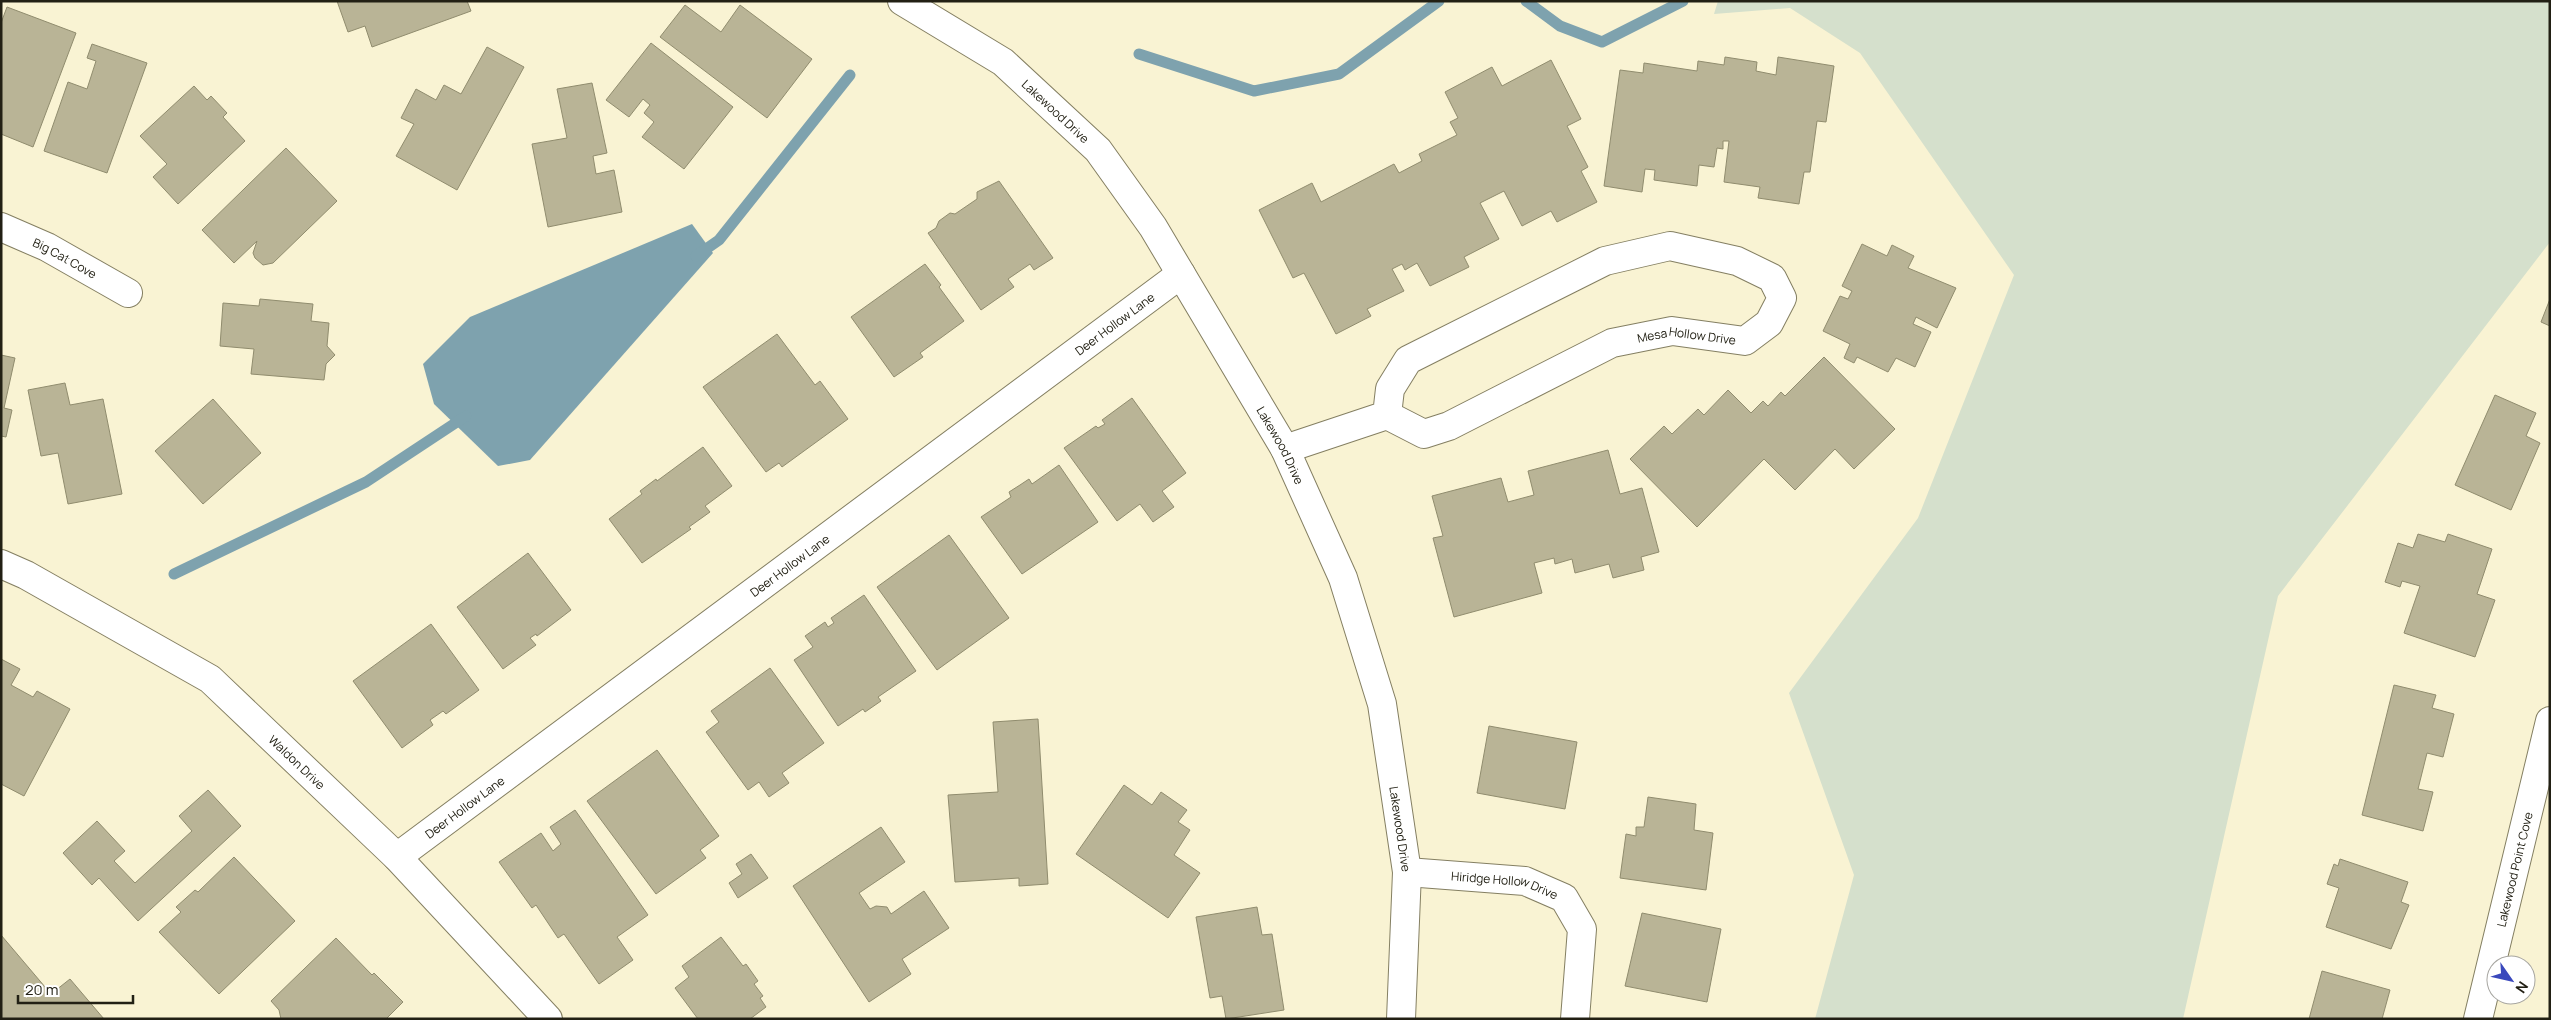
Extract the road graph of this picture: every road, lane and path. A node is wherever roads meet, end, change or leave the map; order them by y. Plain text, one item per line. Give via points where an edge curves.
1 (902, 1) edge
2 (1, 227) edge
3 (1182, 274) junction
4 (128, 293) dead end
5 (1387, 415) junction
6 (1285, 450) junction
7 (1, 564) edge
8 (2550, 721) edge
9 (397, 857) junction
10 (1408, 872) junction
11 (548, 1019) edge
12 (1401, 1019) edge
13 (1575, 1019) edge
14 (2478, 1019) edge

1 - 3 street, Lakewood Drive via 1003,62 1098,150
2 - 4 street, Big Cat Cove via 47,246
3 - 6 street, Lakewood Drive
3 - 9 street, Deer Hollow Lane
5 - 5 street, Mesa Hollow Drive via 1424,434 1450,426 1612,343 1672,331 1745,341 1769,323 1782,298 1772,278 1738,261 1670,246 1605,261 1408,360 1390,389
5 - 6 street
6 - 10 street, Lakewood Drive via 1343,578 1382,704
7 - 9 street, Waldon Drive via 26,574 210,679
8 - 14 street, Lakewood Point Cove
9 - 11 street, Waldon Drive
10 - 12 street, Lakewood Drive
10 - 13 street, Hiridge Hollow Drive via 1525,881 1564,898 1582,929

